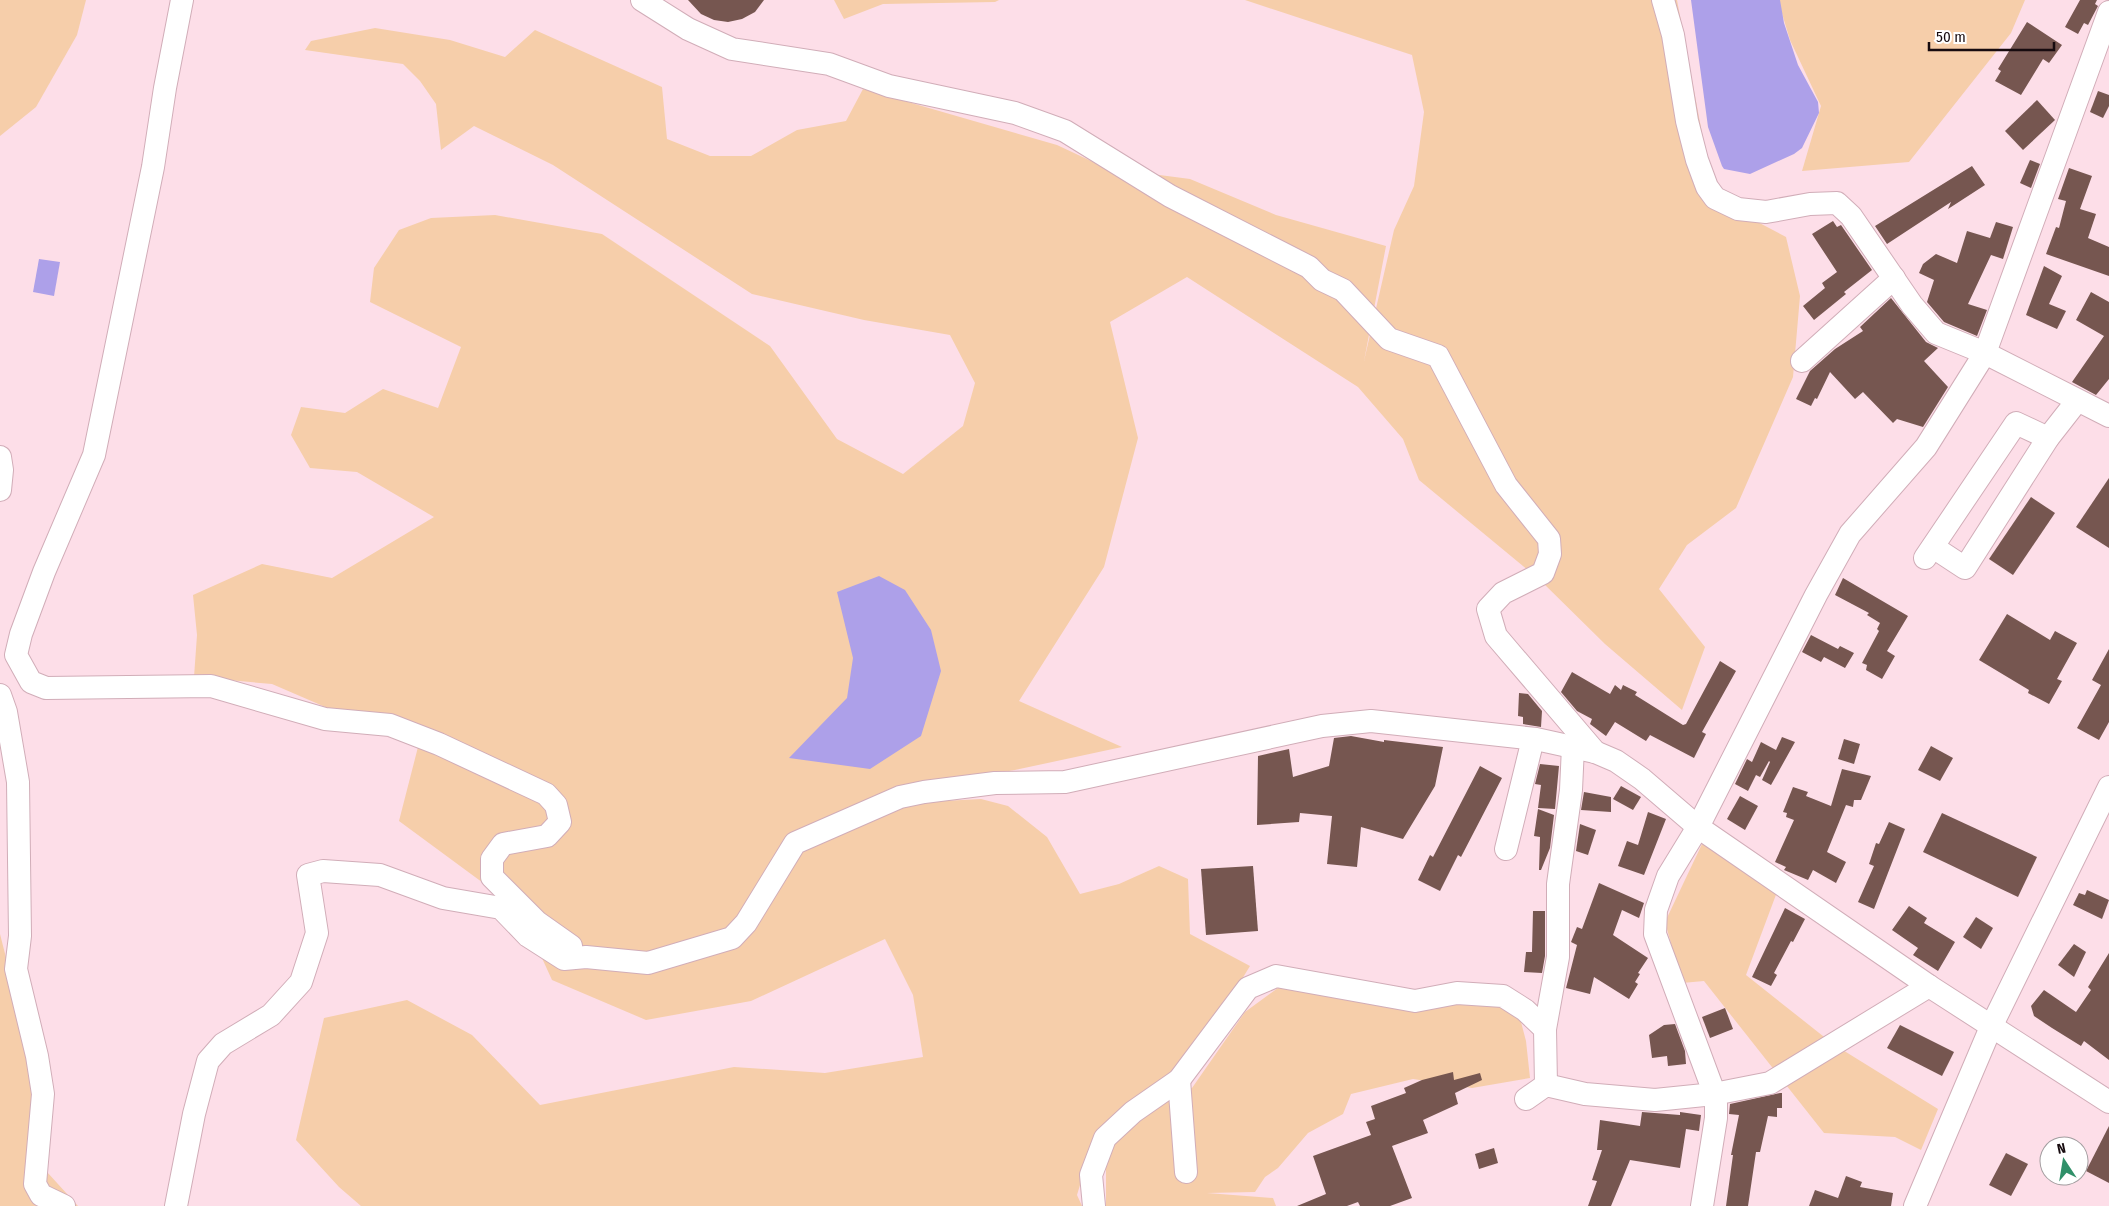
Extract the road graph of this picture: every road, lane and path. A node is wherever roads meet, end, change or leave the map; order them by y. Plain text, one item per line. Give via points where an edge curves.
1 (182, 0) edge
2 (642, 0) edge
3 (1664, 0) edge
4 (2109, 12) edge
5 (1894, 278) junction
6 (1985, 353) junction
7 (1802, 361) dead end
8 (2077, 401) junction
9 (2109, 416) edge
10 (2048, 438) junction
11 (0, 457) edge
12 (0, 490) edge
13 (31, 682) junction
14 (3, 703) edge
15 (1533, 739) junction
16 (1573, 747) junction
17 (1595, 752) junction
18 (2109, 787) edge
19 (1698, 827) junction
20 (1506, 850) dead end
21 (586, 957) junction
22 (1929, 986) junction
23 (1991, 1027) junction
24 (1545, 1029) junction
25 (1179, 1080) junction
26 (1546, 1086) junction
27 (1714, 1094) junction
28 (1526, 1099) dead end
29 (2109, 1102) edge
30 (1186, 1172) dead end
31 (64, 1206) edge
32 (176, 1206) edge
33 (1094, 1206) edge
34 (1702, 1206) edge
35 (1915, 1206) edge

1 - 13 street via 166,79 154,167 94,455 20,634 16,655
2 - 17 street via 688,29 732,49 829,64 888,86 1015,113 1065,131 1170,196 1309,267 1322,280 1343,290 1389,339 1438,356 1506,485 1550,539 1550,554 1543,573 1503,593 1488,609 1496,636
3 - 5 street via 1697,160 1707,187 1715,198 1738,209 1766,212 1837,203 1851,216
4 - 6 street
5 - 6 street via 1936,334
5 - 7 street
6 - 8 street
6 - 19 street via 1926,448 1850,534 1816,594
8 - 9 street
8 - 10 street
10 - 10 street via 1965,568 1929,553 2016,423
11 - 12 street
13 - 14 street
13 - 21 street via 46,688 211,686 325,719 390,726 439,744 546,794 556,805 560,822 547,836 503,844 492,859 492,877 537,922
14 - 31 street via 18,782 20,936 16,969 43,1094 34,1184 41,1195
15 - 16 street
15 - 20 street
15 - 21 street via 1371,721 1322,726 1065,782 995,783 900,797 795,843 746,923 732,938 648,963
16 - 17 street
16 - 24 street via 1571,790 1558,884 1558,957
17 - 19 street via 1616,761 1642,779
18 - 23 street
19 - 22 street
19 - 27 street via 1668,876 1656,910 1655,934
21 - 32 street via 564,959 528,936 501,908 443,898 380,875 323,871 308,875 317,933 301,982 271,1015 223,1044 208,1060
22 - 23 street
22 - 27 street via 1770,1083
23 - 29 street
23 - 35 street
24 - 25 street via 1525,1010 1502,996 1458,993 1415,1002 1276,976 1248,988
24 - 26 street
25 - 30 street
25 - 33 street via 1133,1112 1105,1138 1090,1175
26 - 27 street via 1584,1094 1654,1100
26 - 28 street
27 - 34 street via 1716,1118

